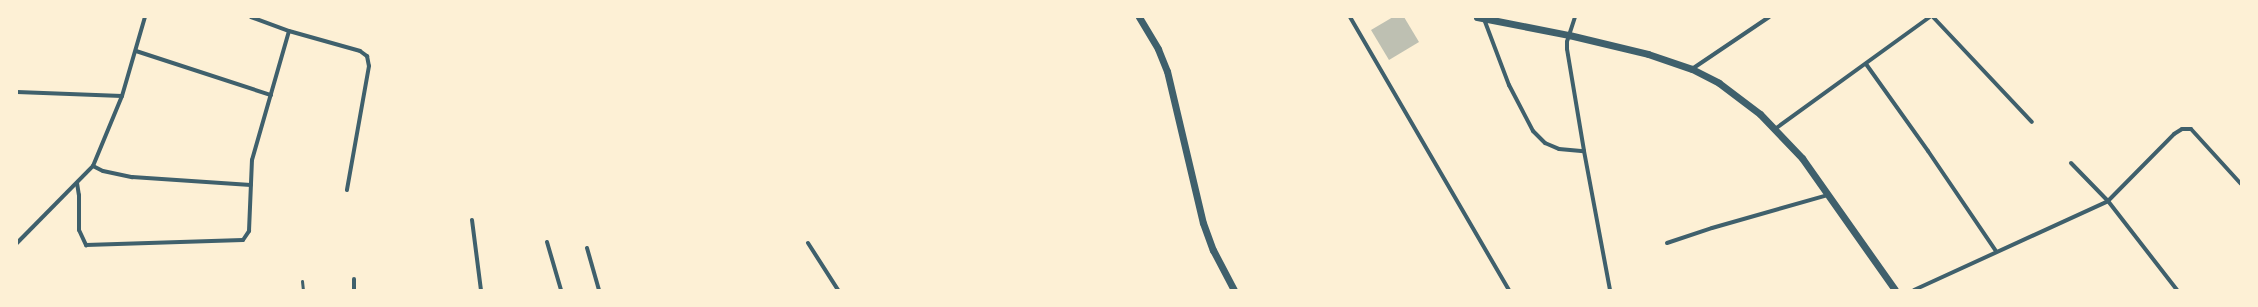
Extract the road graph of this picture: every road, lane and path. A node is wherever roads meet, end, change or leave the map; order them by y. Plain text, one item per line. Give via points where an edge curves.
1 (145, 17) edge
2 (251, 17) edge
3 (1139, 17) edge
4 (1350, 17) edge
5 (1575, 17) edge
6 (1769, 17) edge
7 (1931, 17) edge
8 (1481, 18) edge
9 (289, 31) junction
10 (1569, 35) junction
11 (136, 51) junction
12 (1866, 64) junction
13 (1692, 69) junction
14 (17, 92) edge
15 (271, 94) junction
16 (122, 96) junction
17 (2032, 122) dead end
18 (1775, 129) junction
19 (1584, 151) junction
20 (2071, 163) dead end
21 (92, 166) junction
22 (76, 183) junction
23 (2241, 184) edge
24 (251, 186) junction
25 (347, 190) dead end
26 (1828, 195) junction
27 (2108, 201) junction
28 (472, 220) dead end
29 (547, 242) dead end
30 (17, 243) edge
31 (808, 243) dead end
32 (1667, 243) dead end
33 (587, 248) dead end
34 (1996, 251) junction
35 (354, 279) dead end
36 (302, 281) dead end
37 (303, 290) edge
38 (354, 290) edge
39 (481, 290) edge
40 (561, 290) edge
41 (599, 290) edge
42 (838, 290) edge
43 (1234, 290) edge
44 (1509, 290) edge
45 (1610, 290) edge
46 (1894, 290) edge
47 (1914, 290) edge
48 (2177, 290) edge

1 - 11 street
2 - 9 street
3 - 43 street via 1158,49 1167,71 1203,223
4 - 44 street
5 - 10 street
6 - 13 street
7 - 12 street
7 - 17 street
8 - 10 street
8 - 19 street via 1509,85 1532,131 1545,143 1559,149
9 - 15 street
9 - 25 street via 367,56
10 - 13 street via 1648,54
10 - 19 street via 1567,46
11 - 15 street
11 - 16 street
12 - 18 street
12 - 34 street
13 - 18 street via 1719,83
14 - 16 street
15 - 24 street via 252,160
16 - 21 street
18 - 26 street via 1802,158
19 - 45 street
20 - 27 street
21 - 22 street
21 - 24 street via 132,177
22 - 24 street via 79,195 79,230 83,242 91,246 243,240 249,231
22 - 30 street
23 - 27 street via 2191,129 2185,128 2174,134
26 - 32 street
26 - 46 street
27 - 34 street
27 - 48 street
28 - 39 street
29 - 40 street
31 - 42 street
33 - 41 street
34 - 47 street
35 - 38 street
36 - 37 lane

